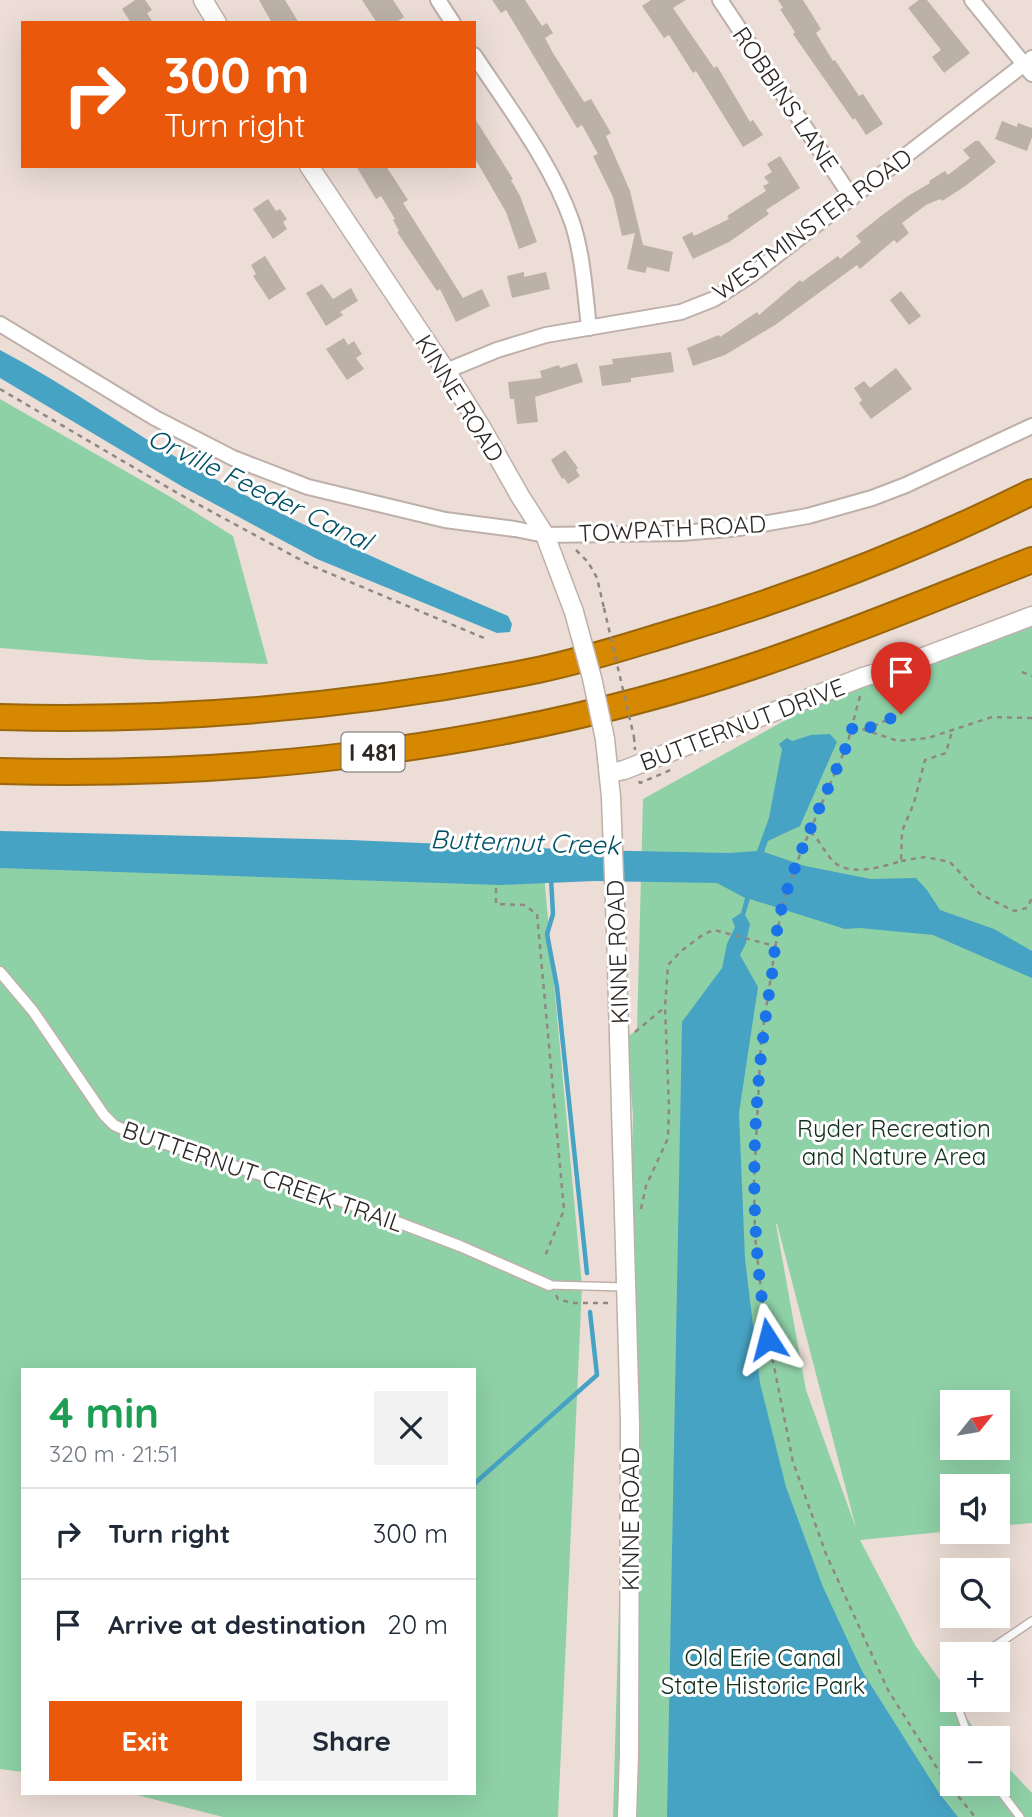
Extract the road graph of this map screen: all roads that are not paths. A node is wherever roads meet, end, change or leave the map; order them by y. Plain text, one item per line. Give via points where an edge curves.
1 (203, 0) edge
2 (438, 0) edge
3 (720, 0) edge
4 (972, 0) edge
5 (216, 21) edge
6 (452, 21) edge
7 (476, 58) edge
8 (1029, 65) edge
9 (310, 168) edge
10 (852, 198) junction
11 (0, 324) edge
12 (589, 328) junction
13 (446, 371) junction
14 (1032, 426) edge
15 (1032, 492) edge
16 (545, 535) junction
17 (1032, 560) edge
18 (1032, 615) edge
19 (0, 717) edge
20 (0, 771) edge
21 (609, 773) junction
22 (0, 972) edge
23 (549, 1285) joint
24 (626, 1295) junction
25 (1032, 1621) edge
26 (1001, 1642) edge
27 (1004, 1796) edge
28 (627, 1817) edge
29 (1020, 1817) edge

1 - 5 street
2 - 6 street
3 - 10 street, ROBBINS LANE
4 - 8 street
7 - 12 street via 557,187 572,223
8 - 10 street, WESTMINSTER ROAD
9 - 13 street, KINNE ROAD
10 - 12 street, WESTMINSTER ROAD via 714,299 681,312
11 - 16 street via 155,418 233,458 308,487 445,520
12 - 13 street, WESTMINSTER ROAD via 546,335
13 - 16 street, KINNE ROAD
14 - 16 street, TOWPATH ROAD via 906,485 808,516 682,533
15 - 19 highway, I 481 via 855,571 722,618 541,669 312,706 179,716
16 - 21 street, KINNE ROAD, bridge via 574,612 592,678
17 - 20 highway, I 481 via 760,664 502,732 274,764 98,773
18 - 21 street, BUTTERNUT DRIVE
21 - 24 street, KINNE ROAD
22 - 23 street, BUTTERNUT CREEK TRAIL via 114,1125 350,1203
23 - 24 lane
24 - 28 street, KINNE ROAD via 630,1446
25 - 26 lane
27 - 29 lane

